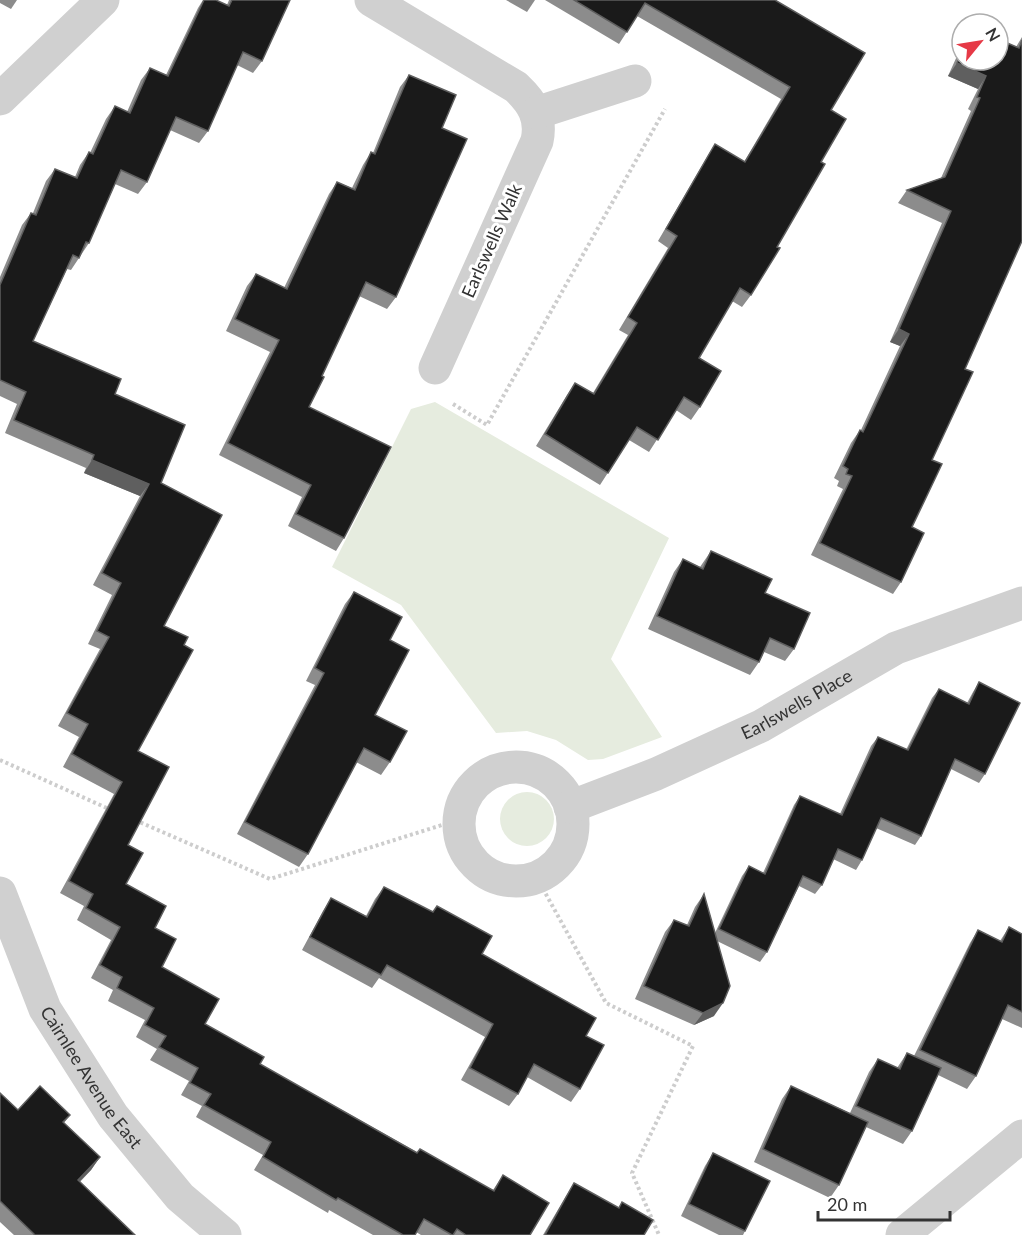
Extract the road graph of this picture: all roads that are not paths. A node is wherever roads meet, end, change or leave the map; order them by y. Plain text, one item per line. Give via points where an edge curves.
1 (103, 0) edge
2 (371, 0) edge
3 (635, 81) road end
4 (0, 99) edge
5 (536, 113) junction
6 (435, 368) road end
7 (1022, 603) edge
8 (570, 807) junction
9 (0, 893) edge
10 (1022, 1136) edge
11 (225, 1235) edge
12 (902, 1235) edge

1 - 4 street
2 - 5 street via 516,87 530,100
3 - 5 street
5 - 6 street, Earlswells Walk via 540,128 537,141
7 - 8 street, Earlswells Place via 896,648 761,726 656,774
8 - 8 street via 573,828 568,849 555,866 537,878 516,882 495,878 479,869 460,838 458,820 472,786 488,774 507,768 527,768 546,775 561,789
9 - 11 street, Cairnlee Avenue East via 45,1009 113,1116 180,1197
10 - 12 street

